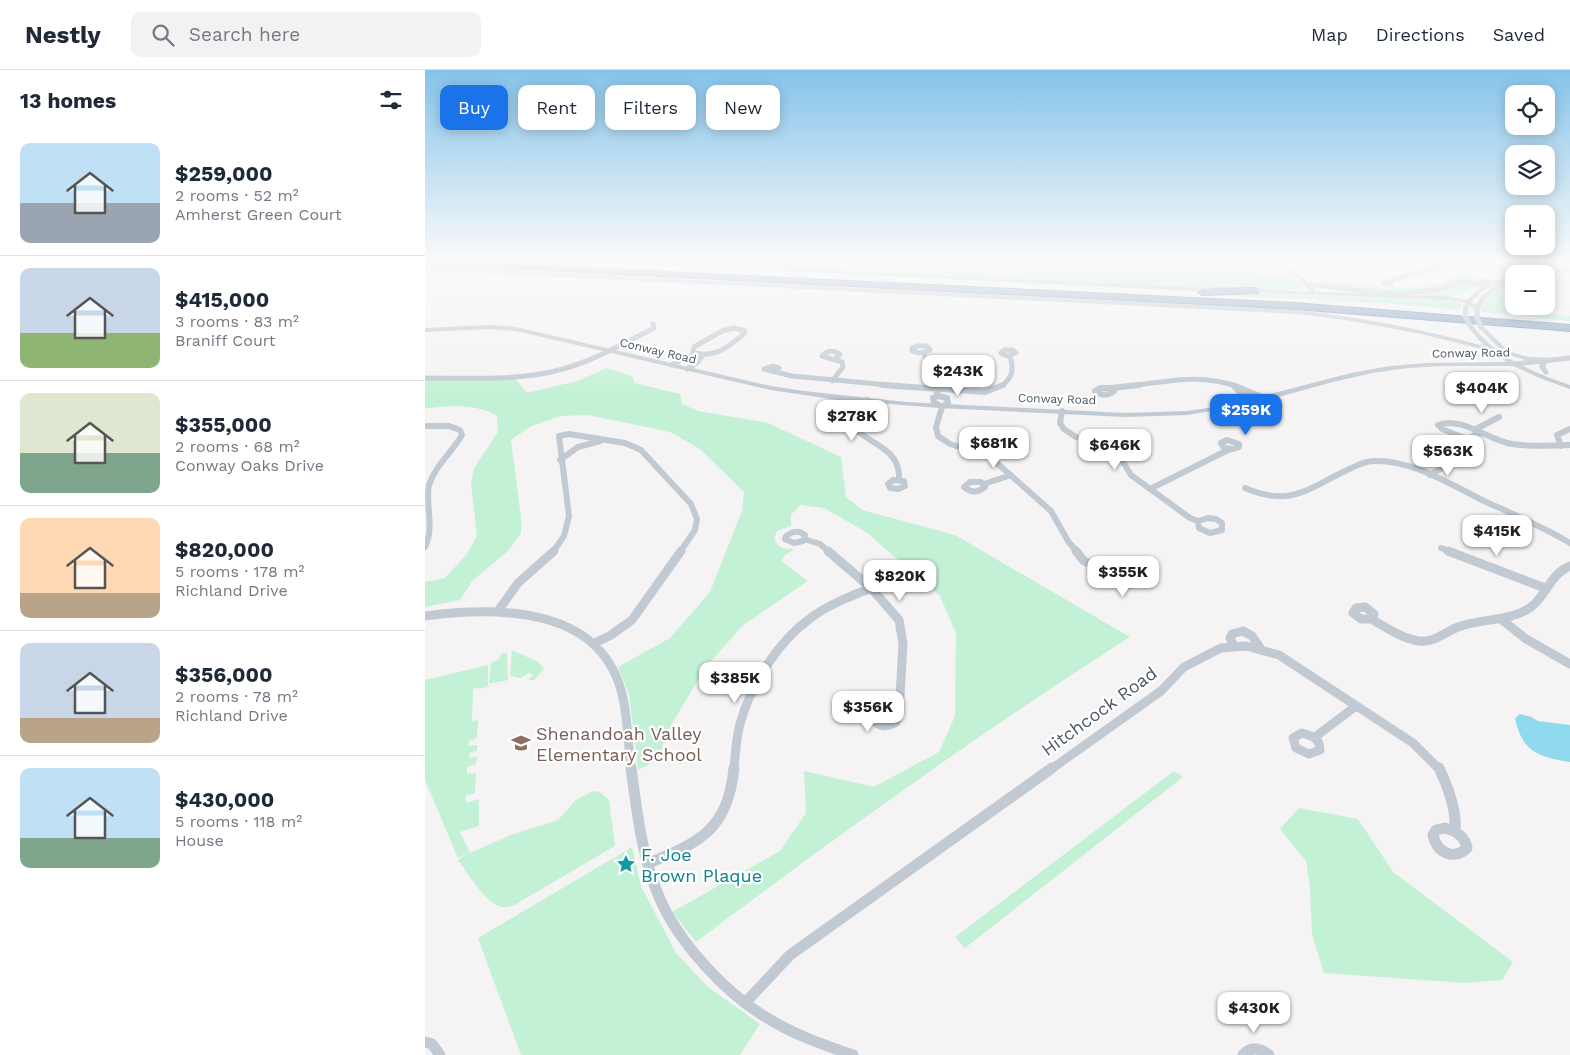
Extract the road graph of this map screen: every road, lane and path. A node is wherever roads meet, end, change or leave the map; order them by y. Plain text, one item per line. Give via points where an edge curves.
1 (1147, 305) edge
2 (1161, 305) edge
3 (1267, 305) edge
4 (1350, 305) edge
5 (1467, 305) joint
6 (1478, 305) edge
7 (1167, 306) junction
8 (1477, 308) junction
9 (653, 324) dead end
10 (1570, 324) edge
11 (1570, 328) edge
12 (1483, 329) junction
13 (425, 330) edge
14 (1438, 336) junction
15 (1478, 336) junction
16 (607, 351) junction
17 (1495, 351) junction
18 (924, 353) dead end
19 (1508, 353) junction
20 (1010, 356) dead end
21 (696, 357) junction
22 (835, 358) dead end
23 (1570, 358) edge
24 (1548, 360) junction
25 (1524, 363) junction
26 (1484, 364) junction
27 (1515, 364) junction
28 (671, 366) junction
29 (687, 369) junction
30 (775, 371) dead end
31 (1545, 374) junction
32 (1537, 376) junction
33 (425, 378) edge
34 (832, 380) junction
35 (1232, 385) junction
36 (1570, 386) edge
37 (1111, 388) dead end
38 (935, 389) junction
39 (1254, 392) junction
40 (1242, 395) junction
41 (1264, 398) junction
42 (867, 400) junction
43 (1249, 402) junction
44 (942, 407) junction
45 (1062, 411) junction
46 (1499, 418) dead end
47 (428, 426) edge
48 (1570, 429) edge
49 (1474, 430) junction
50 (1481, 433) junction
51 (609, 440) junction
52 (1570, 445) edge
53 (1561, 446) junction
54 (1230, 449) dead end
55 (561, 460) junction
56 (1455, 461) dead end
57 (1011, 475) junction
58 (1430, 475) junction
59 (899, 480) dead end
60 (983, 484) dead end
61 (1150, 488) junction
62 (1245, 488) dead end
63 (1198, 521) dead end
64 (804, 539) dead end
65 (1570, 543) edge
66 (425, 547) edge
67 (1441, 548) dead end
68 (1570, 566) edge
69 (1115, 575) dead end
70 (871, 588) junction
71 (1545, 588) junction
72 (498, 611) junction
73 (425, 616) edge
74 (1371, 619) dead end
75 (1501, 619) junction
76 (593, 644) junction
77 (1234, 646) junction
78 (1261, 649) junction
79 (1570, 664) edge
80 (1357, 706) junction
81 (893, 708) dead end
82 (1315, 737) dead end
83 (1455, 831) dead end
84 (649, 863) junction
85 (746, 1002) junction
86 (425, 1042) edge
87 (440, 1055) edge
88 (853, 1055) edge
89 (1243, 1055) edge
90 (1269, 1055) edge

1 - 7 street
2 - 7 highway
3 - 11 highway
4 - 10 highway
5 - 8 street
5 - 15 street, bridge via 1465,316
6 - 8 street
7 - 14 street via 1309,313
8 - 12 street, bridge
9 - 16 street via 654,328
12 - 15 street
12 - 19 street
13 - 16 street, Conway Road via 507,328
14 - 15 street
14 - 17 street
15 - 17 street
16 - 28 street, Conway Road
16 - 33 street via 571,368 535,375
17 - 26 street via 1496,359
17 - 27 street
18 - 38 street
19 - 24 street via 1527,359
19 - 25 street
20 - 38 street via 1013,373 999,388 976,392
21 - 21 street via 722,352 745,331 734,328 722,332 694,347
21 - 28 street
21 - 29 street via 697,363
22 - 34 street via 842,362 843,367
23 - 24 street, Conway Road
24 - 25 street, Conway Road
24 - 31 street via 1542,366
25 - 27 street, Conway Road
25 - 31 street
26 - 27 street, Conway Road
26 - 32 street
26 - 41 street, Conway Road via 1386,368
27 - 32 street
28 - 29 street, Conway Road
29 - 42 street, Conway Road via 781,390
30 - 34 street
31 - 36 street
32 - 36 street
34 - 38 street
35 - 37 street via 1191,378
35 - 39 street
35 - 40 street
38 - 44 street via 939,396 933,398 933,402
39 - 40 street
39 - 41 street
40 - 43 street
41 - 43 street, Conway Road
42 - 44 street, Conway Road
42 - 59 street via 854,417 853,427 861,435 885,446 900,472
43 - 45 street, Conway Road via 1180,414
44 - 45 street, Conway Road
44 - 57 street via 936,430 940,438 952,446 984,453
45 - 61 street via 1060,421 1065,430 1118,453 1129,473
46 - 49 street
47 - 66 street via 455,427 462,435 430,479 429,534
48 - 53 street via 1557,435
49 - 50 street
49 - 50 street via 1459,424 1438,426 1467,439
50 - 53 street via 1512,444
51 - 55 street via 586,444 570,451
51 - 55 street via 569,434 559,436
51 - 76 street via 641,450 691,504 697,519 690,539 632,620
52 - 53 street
54 - 61 street
55 - 72 street via 569,516 565,534 554,552 521,582
56 - 58 street
57 - 60 street
57 - 69 street via 1051,511 1079,556
58 - 62 street via 1398,463 1373,461 1358,464 1295,497 1270,497
58 - 65 street
61 - 63 street
64 - 70 street via 820,544
67 - 71 street
68 - 71 street via 1553,576
70 - 81 street via 894,612 902,632 900,696
70 - 84 street via 813,616 787,641 749,699 737,736 731,789 719,819 698,839
71 - 75 street via 1531,607
72 - 73 street
72 - 76 street via 557,622
74 - 75 street via 1422,642 1437,639 1460,626
75 - 79 street via 1526,639
76 - 84 street via 610,663 621,690
77 - 78 street, Hitchcock Road
77 - 78 street via 1231,634 1243,631 1252,636
77 - 85 street, Hitchcock Road via 1206,654 1184,667 1161,691 791,955
78 - 80 street, Hitchcock Road via 1287,660
80 - 82 street
80 - 83 street, Hitchcock Road via 1413,743 1438,766 1450,796 1456,819
84 - 85 street via 659,898 679,934 709,970
85 - 88 street via 755,1011 805,1037
86 - 87 street via 432,1044
89 - 90 street via 1252,1048

